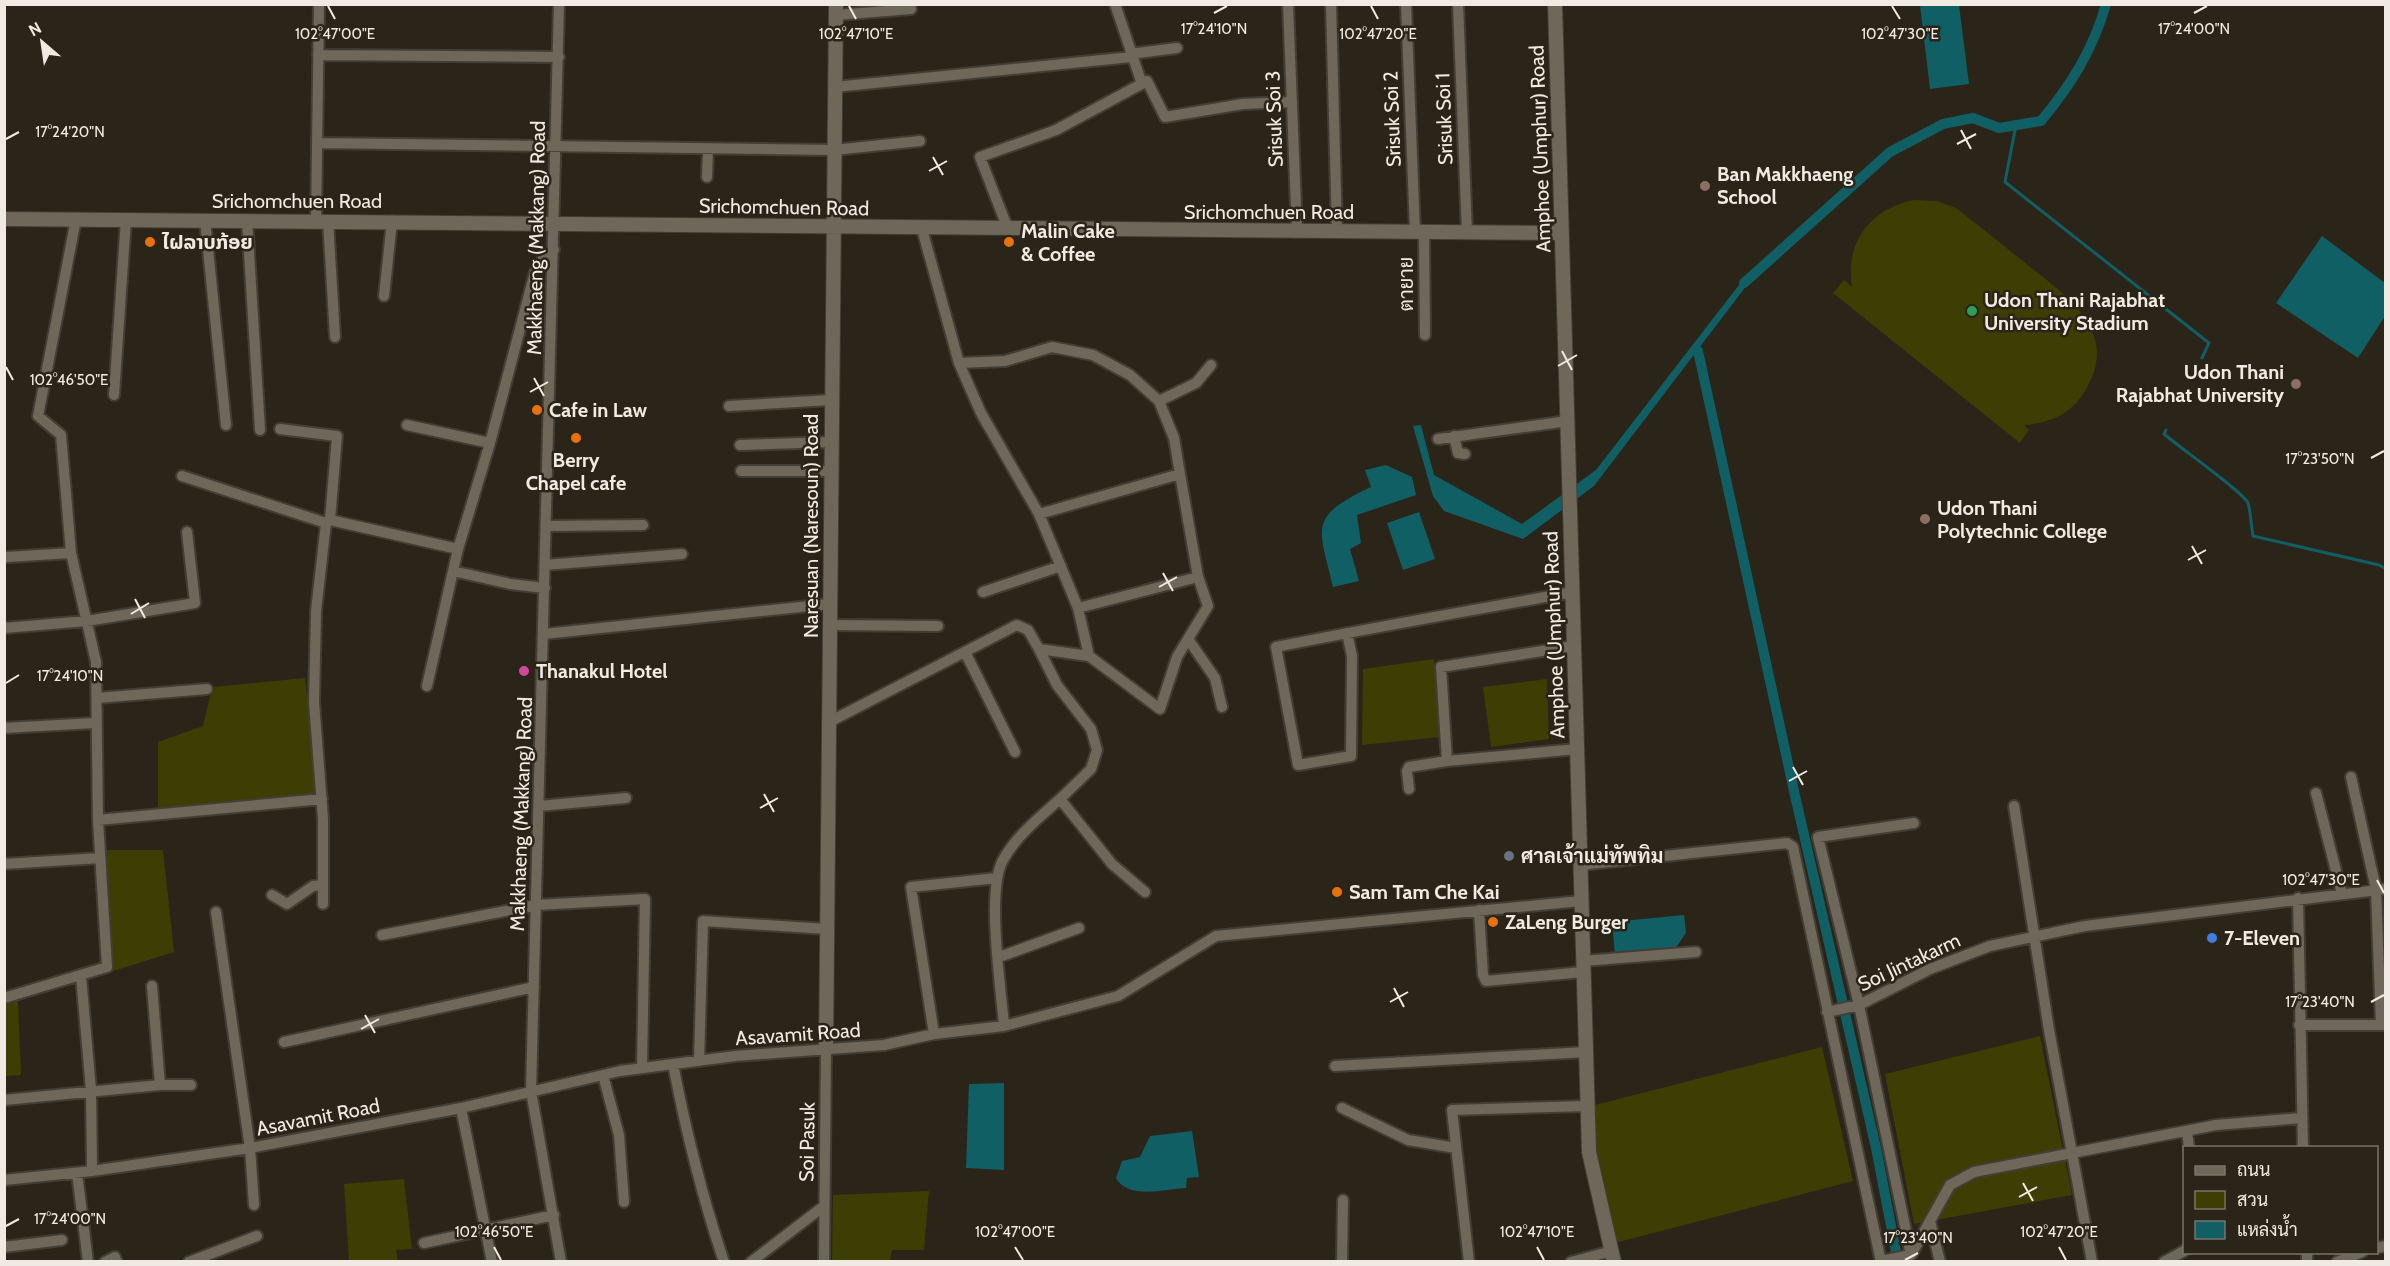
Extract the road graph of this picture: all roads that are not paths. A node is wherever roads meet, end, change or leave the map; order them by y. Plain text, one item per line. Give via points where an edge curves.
1 (319, 4) edge
2 (559, 4) edge
3 (1115, 4) edge
4 (1288, 4) edge
5 (1331, 4) edge
6 (1406, 4) edge
7 (1458, 4) edge
8 (1555, 4) edge
9 (911, 9) dead end
10 (836, 10) edge
11 (1177, 48) dead end
12 (318, 55) junction
13 (1130, 56) junction
14 (559, 57) junction
15 (1142, 84) junction
16 (835, 87) junction
17 (1292, 102) junction
18 (920, 141) dead end
19 (317, 143) junction
20 (557, 145) junction
21 (708, 149) junction
22 (834, 150) junction
23 (707, 177) dead end
24 (4, 219) edge
25 (76, 219) junction
26 (126, 219) junction
27 (205, 220) junction
28 (247, 220) junction
29 (322, 221) junction
30 (392, 221) junction
31 (555, 222) junction
32 (832, 228) junction
33 (922, 229) junction
34 (1008, 229) junction
35 (1297, 232) junction
36 (1337, 232) junction
37 (1419, 233) junction
38 (1467, 233) junction
39 (1562, 234) junction
40 (554, 250) junction
41 (384, 296) dead end
42 (1425, 335) dead end
43 (335, 337) dead end
44 (959, 363) junction
45 (1211, 365) dead end
46 (114, 395) dead end
47 (831, 400) junction
48 (1159, 401) junction
49 (729, 406) dead end
50 (1568, 422) junction
51 (226, 425) dead end
52 (407, 425) dead end
53 (280, 429) dead end
54 (260, 430) dead end
55 (1454, 436) junction
56 (1438, 438) dead end
57 (831, 442) junction
58 (490, 443) junction
59 (740, 445) dead end
60 (1465, 454) dead end
61 (741, 471) dead end
62 (831, 471) junction
63 (1180, 474) junction
64 (182, 476) dead end
65 (1039, 514) junction
66 (328, 522) junction
67 (643, 525) dead end
68 (547, 526) junction
69 (187, 532) dead end
70 (458, 549) junction
71 (71, 553) junction
72 (682, 554) dead end
73 (7, 557) dead end
74 (545, 565) junction
75 (1061, 566) junction
76 (453, 571) junction
77 (1198, 577) junction
78 (545, 588) junction
79 (983, 592) dead end
80 (1572, 592) junction
81 (829, 604) junction
82 (1078, 608) junction
83 (87, 621) junction
84 (829, 625) junction
85 (938, 626) dead end
86 (4, 628) edge
87 (1347, 633) junction
88 (544, 634) junction
89 (1188, 639) junction
90 (1574, 646) junction
91 (1039, 649) junction
92 (965, 652) junction
93 (1089, 656) junction
94 (427, 686) dead end
95 (207, 689) dead end
96 (97, 698) junction
97 (1222, 707) dead end
98 (829, 722) junction
99 (95, 723) junction
100 (4, 728) edge
101 (1577, 749) junction
102 (1015, 752) dead end
103 (1447, 761) junction
104 (2351, 777) dead end
105 (1409, 789) dead end
106 (2316, 793) dead end
107 (626, 798) dead end
108 (1060, 798) junction
109 (322, 799) junction
110 (539, 806) junction
111 (2014, 806) dead end
112 (98, 819) junction
113 (1914, 823) dead end
114 (100, 858) junction
115 (4, 864) edge
116 (1580, 865) junction
117 (997, 878) junction
118 (323, 885) junction
119 (2381, 889) edge
120 (1145, 892) dead end
121 (2343, 894) junction
122 (272, 896) dead end
123 (2298, 898) junction
124 (1581, 901) junction
125 (323, 904) dead end
126 (536, 905) junction
127 (1479, 910) junction
128 (216, 912) dead end
129 (1079, 928) dead end
130 (827, 929) junction
131 (382, 935) dead end
132 (2034, 937) junction
133 (1696, 952) dead end
134 (999, 957) junction
135 (1583, 966) junction
136 (81, 976) junction
137 (152, 986) dead end
138 (534, 987) junction
139 (4, 999) edge
140 (1856, 1006) junction
141 (1833, 1011) junction
142 (2299, 1025) junction
143 (2383, 1025) edge
144 (1004, 1026) junction
145 (934, 1034) junction
146 (284, 1042) dead end
147 (826, 1048) junction
148 (1586, 1052) junction
149 (699, 1061) junction
150 (673, 1064) junction
151 (1335, 1066) dead end
152 (642, 1068) junction
153 (603, 1075) junction
154 (160, 1085) junction
155 (191, 1085) dead end
156 (90, 1090) junction
157 (531, 1091) junction
158 (4, 1100) edge
159 (1587, 1106) junction
160 (461, 1108) junction
161 (1342, 1108) dead end
162 (2302, 1118) junction
163 (2187, 1131) junction
164 (2189, 1146) edge
165 (2303, 1146) edge
166 (250, 1148) junction
167 (1456, 1148) junction
168 (2072, 1153) junction
169 (92, 1172) junction
170 (77, 1173) junction
171 (4, 1180) edge
172 (1343, 1200) dead end
173 (624, 1202) dead end
174 (254, 1204) dead end
175 (824, 1206) junction
176 (554, 1215) junction
177 (1930, 1221) junction
178 (488, 1228) junction
179 (258, 1236) dead end
180 (62, 1240) dead end
181 (424, 1243) dead end
182 (4, 1247) edge
183 (2183, 1252) edge
184 (2357, 1254) edge
185 (1613, 1256) edge
186 (1911, 1257) edge
187 (1881, 1261) edge
188 (88, 1262) edge
189 (105, 1262) edge
190 (117, 1262) edge
191 (189, 1262) edge
192 (492, 1262) edge
193 (561, 1262) edge
194 (724, 1262) edge
195 (751, 1262) edge
196 (824, 1262) edge
197 (1342, 1262) edge
198 (1469, 1262) edge
199 (1571, 1262) edge
200 (1940, 1262) edge
201 (2092, 1262) edge
202 (2164, 1262) edge
203 (2337, 1262) edge

1 - 12 street
2 - 14 street, Makkhaeng (Makkang) Road
3 - 13 street
4 - 17 street, Srisuk Soi 3
5 - 36 street
6 - 37 street, Srisuk Soi 2
7 - 38 street, Srisuk Soi 1
8 - 39 street, Amphoe (Umphur) Road
9 - 10 street
10 - 16 street, Naresuan (Naresoun) Road
11 - 13 street
12 - 14 street
12 - 19 street
13 - 15 street
13 - 16 street
14 - 20 street, Makkhaeng (Makkang) Road
15 - 17 street via 1147,81 1165,117 1243,104
15 - 34 street via 1056,130 980,158
16 - 22 street, Naresuan (Naresoun) Road
17 - 35 street, Srisuk Soi 3
18 - 22 street
19 - 20 street
19 - 29 street
20 - 21 street
20 - 31 street, Makkhaeng (Makkang) Road
21 - 22 street
21 - 23 street
22 - 32 street, Naresuan (Naresoun) Road
24 - 25 street, Srichomchuen Road
25 - 26 street, Srichomchuen Road
25 - 71 street via 38,416 61,435
26 - 27 street, Srichomchuen Road
26 - 46 street
27 - 28 street, Srichomchuen Road
27 - 51 street
28 - 29 street, Srichomchuen Road
28 - 54 street
29 - 30 street, Srichomchuen Road
29 - 43 street
30 - 31 street, Srichomchuen Road
30 - 41 street
31 - 32 street, Srichomchuen Road
31 - 40 street, Makkhaeng (Makkang) Road
32 - 33 street, Srichomchuen Road
32 - 47 street, Naresuan (Naresoun) Road
33 - 34 street, Srichomchuen Road
33 - 44 street
34 - 35 street, Srichomchuen Road
35 - 36 street, Srichomchuen Road
36 - 37 street, Srichomchuen Road
37 - 38 street, Srichomchuen Road
37 - 42 street, ตายาย
38 - 39 street, Srichomchuen Road
39 - 50 street, Amphoe (Umphur) Road
40 - 58 street via 546,254 535,272
40 - 68 street, Makkhaeng (Makkang) Road
44 - 48 street via 1005,361 1052,347 1093,355 1130,375
44 - 65 street via 981,413
45 - 48 street via 1196,383
47 - 49 street
47 - 57 street, Naresuan (Naresoun) Road
48 - 63 street via 1174,438
50 - 55 street
50 - 80 street, Amphoe (Umphur) Road
52 - 58 street
53 - 66 street via 338,436
55 - 56 street
55 - 60 street via 1456,450
57 - 59 street
57 - 62 street, Naresuan (Naresoun) Road
58 - 70 street
61 - 62 street
62 - 81 street, Naresuan (Naresoun) Road
63 - 65 street
63 - 77 street
64 - 66 street
65 - 75 street
66 - 70 street
66 - 109 street via 315,611 314,702
67 - 68 street
68 - 74 street, Makkhaeng (Makkang) Road
69 - 83 street via 195,603
70 - 76 street
71 - 73 street
71 - 83 street
72 - 74 street
74 - 78 street, Makkhaeng (Makkang) Road
75 - 79 street
75 - 82 street
76 - 78 street
76 - 94 street
77 - 82 street
77 - 89 street via 1208,606
78 - 88 street, Makkhaeng (Makkang) Road
80 - 87 street
80 - 90 street, Amphoe (Umphur) Road
81 - 84 street, Naresuan (Naresoun) Road
81 - 88 street
82 - 93 street
83 - 86 street
83 - 96 street via 96,662
84 - 85 street
84 - 98 street, Naresuan (Naresoun) Road
87 - 87 street via 1276,647 1298,765 1351,756 1352,656
88 - 110 street, Makkhaeng (Makkang) Road
89 - 93 street via 1177,657 1160,709
89 - 97 street via 1215,678
90 - 101 street, Amphoe (Umphur) Road
90 - 103 street via 1441,667
91 - 92 street via 1028,630 1017,625
91 - 93 street
91 - 108 street via 1057,685 1091,729 1097,750 1091,769
92 - 98 street
92 - 102 street
95 - 96 street
96 - 99 street
98 - 130 street, Naresuan (Naresoun) Road
99 - 100 street
99 - 112 street
101 - 103 street
101 - 116 street, Amphoe (Umphur) Road
103 - 105 street via 1408,767
104 - 119 street
106 - 121 street
107 - 110 street
108 - 117 street via 1002,860
108 - 120 street via 1112,864
109 - 112 street
109 - 118 street
110 - 126 street, Makkhaeng (Makkang) Road
111 - 132 street
112 - 114 street
113 - 140 street via 1818,837
114 - 115 street
114 - 136 street via 107,967
116 - 124 street, Amphoe (Umphur) Road
116 - 141 street via 1787,843 1793,847
117 - 134 street
117 - 145 street via 912,887
118 - 122 street via 313,886 293,903
118 - 125 street
119 - 121 street, Soi Jintakarm
119 - 143 street
121 - 123 street, Soi Jintakarm
123 - 132 street, Soi Jintakarm via 2085,926
123 - 142 street
124 - 127 street, Asavamit Road
124 - 135 street, Amphoe (Umphur) Road
126 - 131 street
126 - 138 street, Makkhaeng (Makkang) Road
126 - 152 street via 645,899
127 - 135 street via 1486,981
127 - 144 street, Asavamit Road via 1216,936 1118,996
128 - 166 street
129 - 134 street
130 - 147 street, Naresuan (Naresoun) Road
130 - 149 street via 703,921
132 - 140 street, Soi Jintakarm via 1957,957
132 - 168 street
133 - 135 street
134 - 144 street
135 - 148 street, Amphoe (Umphur) Road
136 - 139 street
136 - 156 street
137 - 154 street
138 - 146 street
138 - 157 street, Makkhaeng (Makkang) Road
140 - 141 street, Soi Jintakarm
140 - 186 street
141 - 187 street
142 - 143 street
142 - 162 street
144 - 145 street, Asavamit Road
145 - 147 street, Asavamit Road via 884,1046
147 - 149 street, Asavamit Road
147 - 175 street, Soi Pasuk
148 - 151 street
148 - 159 street, Amphoe (Umphur) Road
149 - 150 street, Asavamit Road
150 - 152 street, Asavamit Road
150 - 194 street via 688,1142
152 - 153 street, Asavamit Road
153 - 157 street, Asavamit Road
153 - 173 street via 619,1135
154 - 155 street
154 - 156 street
156 - 158 street
156 - 169 street
157 - 160 street, Asavamit Road
157 - 176 street, Makkhaeng (Makkang) Road
159 - 167 street via 1452,1110
159 - 185 street, Amphoe (Umphur) Road via 1588,1152
160 - 166 street, Asavamit Road
160 - 178 street
161 - 167 street via 1408,1140
162 - 163 street
162 - 165 street
163 - 164 street
163 - 168 street
166 - 169 street, Asavamit Road
166 - 174 street
167 - 198 street
168 - 177 street via 1961,1177 1950,1185
168 - 201 street
169 - 170 street, Asavamit Road
170 - 171 street, Asavamit Road
170 - 188 street
172 - 197 street
175 - 195 street
175 - 196 street, Soi Pasuk
176 - 178 street
176 - 193 street, Makkhaeng (Makkang) Road
177 - 186 street
177 - 200 street
178 - 181 street
178 - 192 street
179 - 191 street
180 - 182 street
183 - 202 street
184 - 203 street
185 - 199 street
186 - 187 street
189 - 190 street via 115,1257

